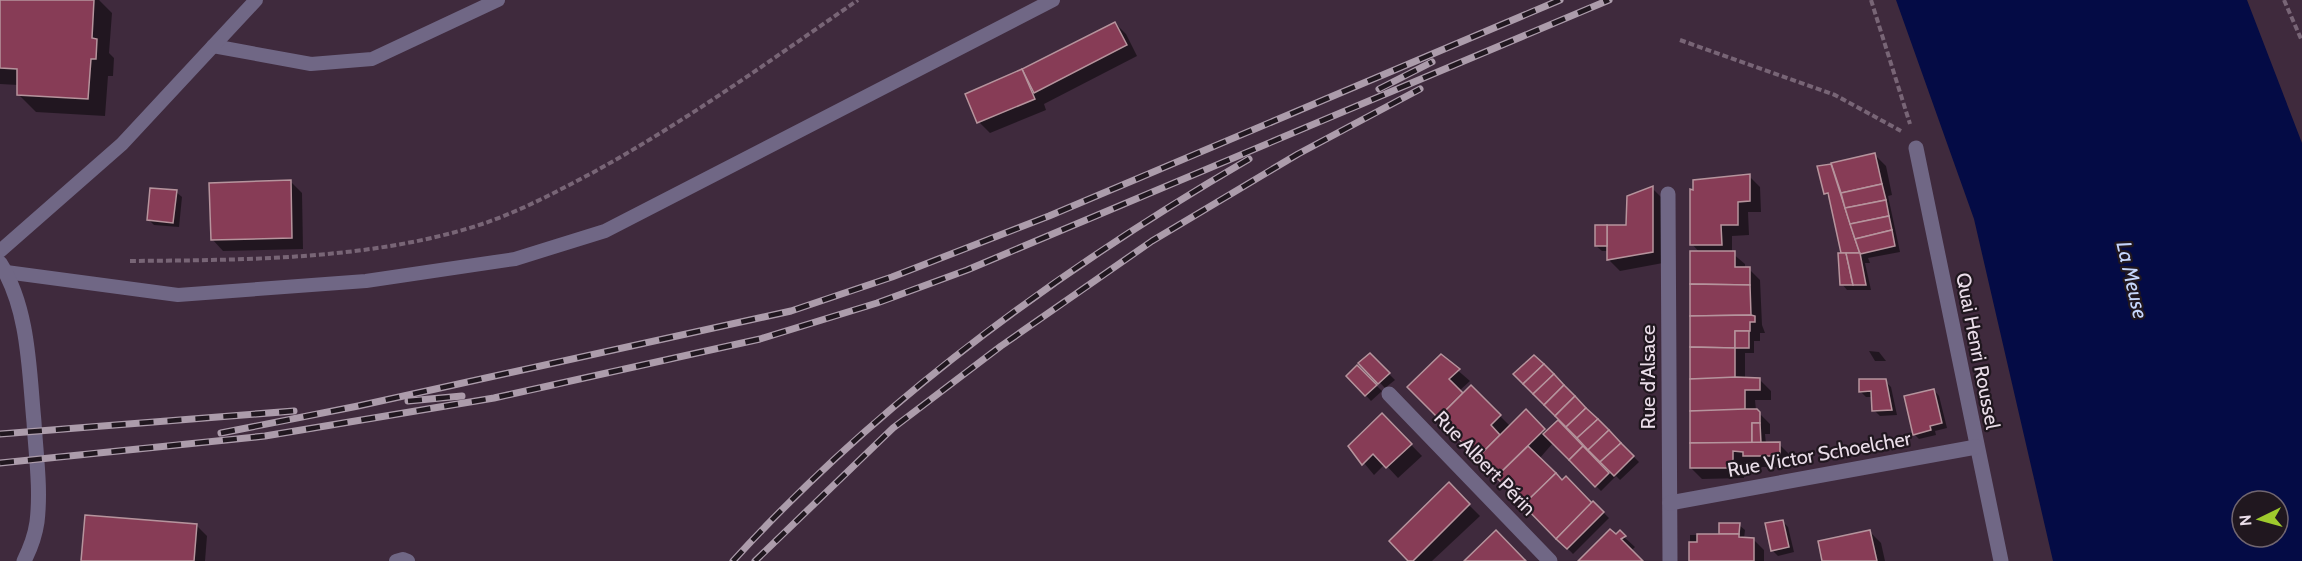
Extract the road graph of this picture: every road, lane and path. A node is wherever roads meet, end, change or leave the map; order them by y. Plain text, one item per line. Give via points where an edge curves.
1 (256, 0) edge
2 (498, 0) edge
3 (858, 0) edge
4 (1053, 0) edge
5 (1871, 0) edge
6 (2284, 0) edge
7 (1680, 40) dead end
8 (2302, 41) edge
9 (213, 46) junction
10 (1916, 148) junction
11 (1668, 194) dead end
12 (0, 251) edge
13 (123, 261) dead end
14 (3, 267) edge
15 (1389, 394) dead end
16 (1976, 447) junction
17 (1670, 503) junction
18 (24, 561) edge
19 (396, 561) edge
20 (408, 561) edge
21 (1550, 561) edge
22 (1670, 561) edge
23 (2001, 561) edge

1 - 9 lane
2 - 9 lane via 372,58 311,64
3 - 13 path via 654,139 531,205 475,226 395,244 261,260
4 - 14 lane via 605,231 515,258 366,281 178,295
5 - 10 path
6 - 8 path
7 - 10 path via 1835,95 1899,129
9 - 12 lane via 122,144
10 - 16 street, Quai Henri Roussel
11 - 17 street, Rue d'Alsace
14 - 18 street via 14,291 25,336 39,479 37,525
15 - 21 street, Rue Albert Périn
16 - 17 street, Rue Victor Schoelcher
16 - 23 street, Quai Henri Roussel
17 - 22 street, Rue d'Alsace
19 - 20 lane

